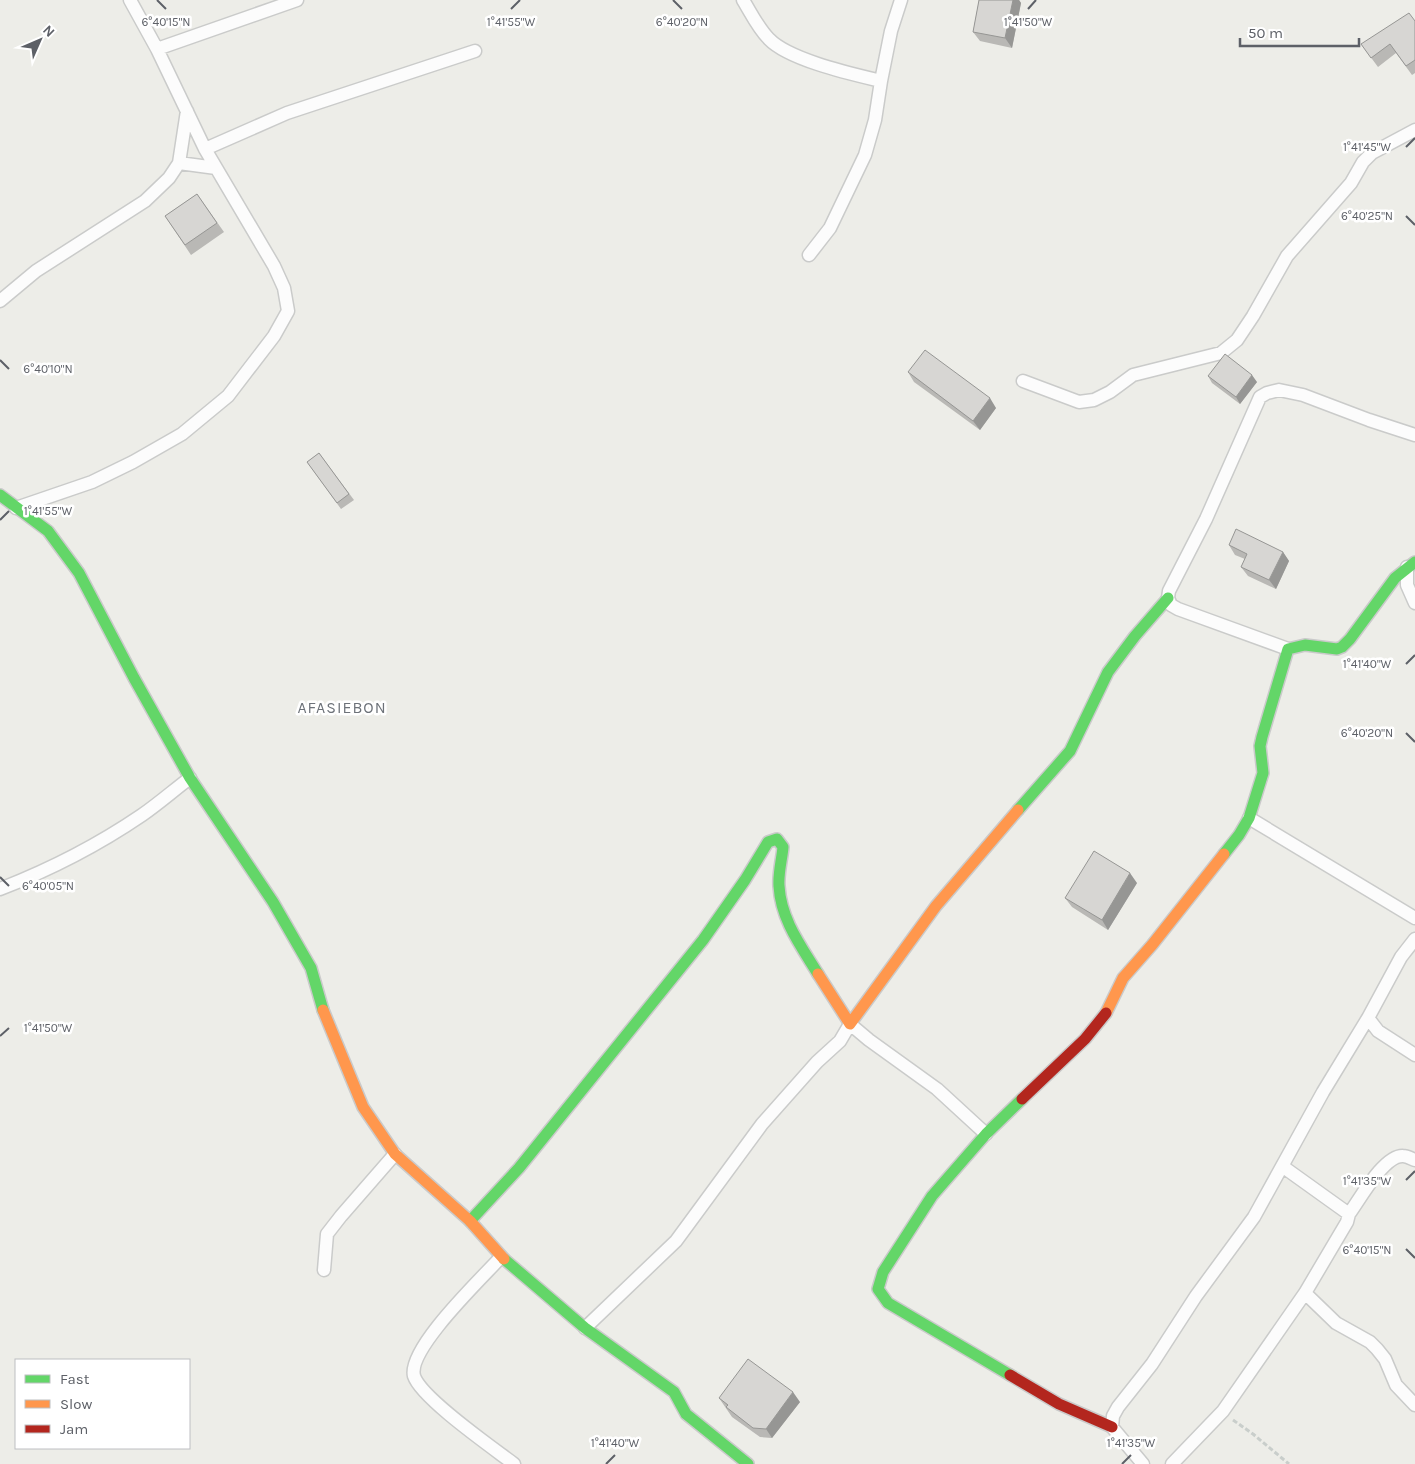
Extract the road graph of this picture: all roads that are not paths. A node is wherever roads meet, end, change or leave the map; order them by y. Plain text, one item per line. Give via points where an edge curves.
1 (130, 0) edge
2 (297, 0) edge
3 (743, 0) edge
4 (901, 0) edge
5 (157, 49) junction
6 (475, 51) dead end
7 (881, 81) junction
8 (187, 110) junction
9 (1415, 131) edge
10 (205, 149) junction
11 (179, 163) junction
12 (216, 168) junction
13 (809, 255) dead end
14 (0, 301) edge
15 (1023, 381) dead end
16 (1415, 435) edge
17 (0, 495) edge
18 (16, 508) junction
19 (1411, 564) edge
20 (1168, 598) junction
21 (1415, 603) edge
22 (1288, 649) junction
23 (190, 778) junction
24 (1249, 818) junction
25 (0, 889) edge
26 (1415, 918) edge
27 (1415, 940) edge
28 (1368, 1018) junction
29 (850, 1024) junction
30 (1415, 1055) edge
31 (986, 1134) junction
32 (395, 1154) junction
33 (1415, 1160) edge
34 (1282, 1166) junction
35 (1349, 1214) junction
36 (470, 1221) junction
37 (501, 1257) junction
38 (324, 1270) dead end
39 (1305, 1294) junction
40 (585, 1328) junction
41 (1415, 1405) edge
42 (1112, 1427) junction
43 (514, 1464) edge
44 (748, 1464) edge
45 (1143, 1464) edge
46 (1172, 1464) edge

1 - 5 street
2 - 5 street
3 - 7 street via 770,40 784,50 825,66
4 - 7 street
5 - 8 street
6 - 10 street via 287,113
7 - 13 street via 865,155 830,228
8 - 10 street
8 - 11 street
9 - 15 street via 1372,153 1363,162 1351,183 1287,256 1237,340 1221,353 1133,375 1094,400 1079,402
10 - 12 street
11 - 12 street
11 - 14 street via 169,178 145,201 36,271
12 - 18 street via 284,288 288,311 274,336 228,396 182,434 92,482
16 - 20 street via 1303,395 1279,390 1267,393 1260,398
17 - 18 street
18 - 23 street via 48,531 79,573
19 - 21 street via 1407,585
19 - 22 street via 1395,578 1342,648 1301,644
20 - 22 street via 1178,609
20 - 29 street via 1108,672 1070,751 936,906
22 - 24 street via 1262,737 1263,773
23 - 25 street via 142,815 85,849 38,874
23 - 32 street via 273,902 311,968 325,1017 363,1107
24 - 26 street
24 - 31 street via 1210,874 1123,978 1106,1013 1090,1033
27 - 28 street via 1401,957
28 - 30 street via 1378,1031
28 - 34 street
29 - 31 street via 937,1089
29 - 36 street via 791,931 779,885 783,847 777,839 772,840 703,940 519,1168
29 - 40 street via 840,1041 762,1124 676,1241
31 - 42 street via 932,1196 882,1272 878,1289 888,1303 1059,1404
32 - 36 street
32 - 38 street via 327,1234
33 - 35 street via 1403,1156 1385,1165
34 - 35 street
34 - 42 street via 1254,1217 1196,1296 1152,1364 1118,1407
35 - 39 street
36 - 37 street
37 - 40 street
37 - 43 street via 438,1327 417,1356 414,1374 420,1388 437,1404
39 - 41 street via 1336,1323 1377,1349 1396,1385
39 - 46 street via 1223,1411
40 - 44 street via 674,1392 686,1414
42 - 45 street

